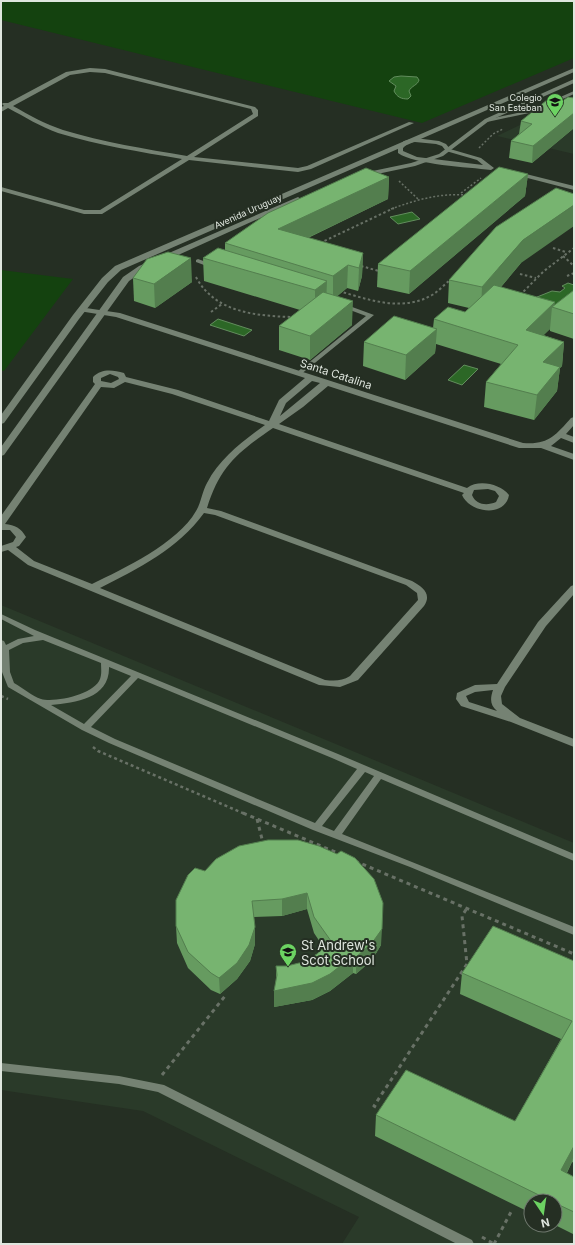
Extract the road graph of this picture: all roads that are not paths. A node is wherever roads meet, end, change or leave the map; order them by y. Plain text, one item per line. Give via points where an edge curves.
1 (574, 70) edge
2 (574, 81) edge
3 (574, 92) edge
4 (1, 102) edge
5 (10, 105) junction
6 (1, 110) edge
7 (487, 120) junction
8 (411, 123) dead end
9 (406, 142) junction
10 (448, 150) junction
11 (189, 158) junction
12 (430, 160) junction
13 (508, 172) edge
14 (354, 177) edge
15 (574, 188) edge
16 (1, 189) edge
17 (307, 195) edge
18 (198, 261) dead end
19 (220, 268) edge
20 (337, 304) edge
21 (82, 309) junction
22 (101, 312) junction
23 (298, 374) junction
24 (310, 378) junction
25 (123, 379) junction
26 (326, 383) junction
27 (99, 384) junction
28 (574, 420) edge
29 (1, 421) edge
30 (271, 425) junction
31 (560, 435) junction
32 (574, 440) edge
33 (543, 446) junction
34 (1, 453) edge
35 (574, 457) edge
36 (468, 491) dead end
37 (201, 509) junction
38 (1, 523) edge
39 (1, 527) edge
40 (6, 548) edge
41 (92, 588) junction
42 (574, 588) edge
43 (1, 616) edge
44 (44, 637) junction
45 (2, 652) edge
46 (105, 661) junction
47 (137, 674) junction
48 (1, 684) edge
49 (11, 685) junction
50 (500, 687) junction
51 (40, 702) junction
52 (516, 721) junction
53 (85, 728) junction
54 (574, 743) edge
55 (363, 768) junction
56 (379, 775) junction
57 (316, 828) junction
58 (336, 835) junction
59 (574, 858) edge
60 (574, 931) edge
61 (1, 1067) edge
62 (468, 1244) edge

1 - 9 street, Avenida Uruguay
2 - 7 street
3 - 7 lane via 532,111
4 - 5 street
5 - 6 street
5 - 11 street via 16,111 60,131 132,149
5 - 11 street via 68,73 90,70 104,71 253,108 256,111 256,115 250,120
7 - 10 street
8 - 11 street via 302,170
9 - 10 street via 436,142
9 - 12 street via 400,147 400,152 417,159
9 - 21 street, Avenida Uruguay via 126,264 112,273
10 - 12 street
10 - 12 street via 479,159 495,169
11 - 16 street via 102,212 84,212
12 - 14 street
13 - 15 street
17 - 22 street, Avenida Uruguay via 133,274 120,286
18 - 19 lane
20 - 23 lane via 371,315
21 - 22 street, Santa Catalina
21 - 29 street, Avenida Uruguay
22 - 23 street, Santa Catalina
22 - 34 street, Avenida Uruguay
23 - 24 street, Santa Catalina
24 - 26 street, Santa Catalina
24 - 30 street via 282,402
25 - 27 street via 111,386
25 - 27 street via 118,373 106,372 97,377
25 - 30 street via 175,392
26 - 30 street via 297,408
26 - 33 street, Santa Catalina via 522,446
27 - 38 street
28 - 31 street
30 - 36 street
30 - 37 street via 246,443 217,473
31 - 32 street
31 - 33 street
33 - 35 street
37 - 41 street via 182,532 158,553
37 - 41 street via 409,583 419,588 424,599 354,678 333,685
39 - 40 street via 12,527 20,533 19,541
40 - 41 street via 31,563
42 - 50 street via 542,624
43 - 44 lane
44 - 45 lane via 21,641
44 - 46 lane
45 - 49 lane via 3,674
46 - 47 lane
46 - 51 lane via 104,680 97,688 71,700
47 - 53 lane
47 - 55 lane
48 - 49 lane
49 - 51 lane
50 - 52 street via 496,696 497,705
50 - 52 street via 465,692 461,699 465,704
51 - 53 lane
52 - 54 street
53 - 57 lane
55 - 56 lane
55 - 57 lane
56 - 58 lane
56 - 59 lane
57 - 58 lane
58 - 60 lane
61 - 62 lane via 119,1080 160,1088

